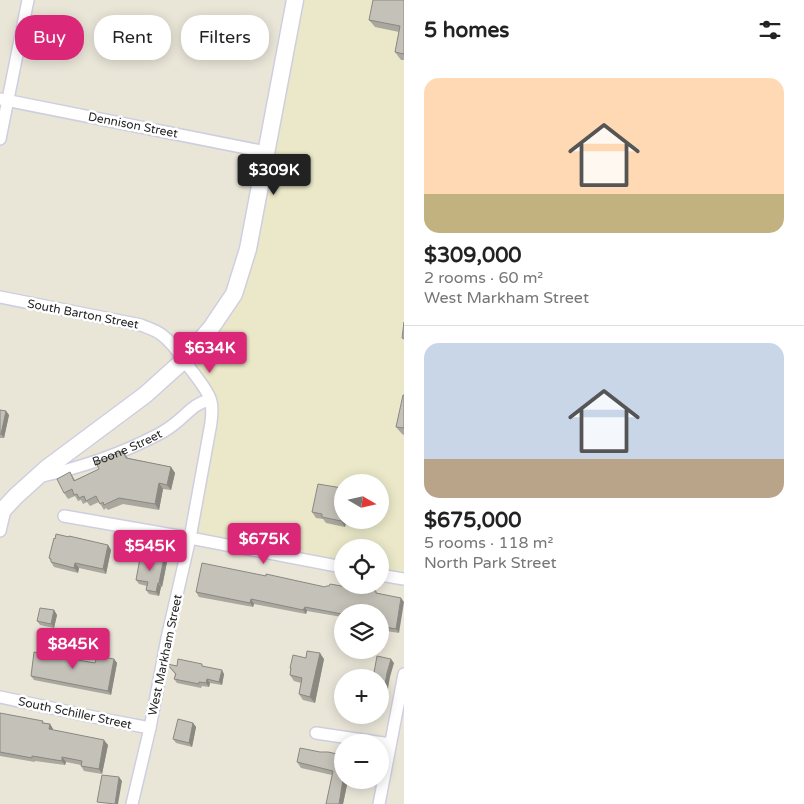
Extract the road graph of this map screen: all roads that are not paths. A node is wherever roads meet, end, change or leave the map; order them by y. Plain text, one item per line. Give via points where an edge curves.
1 (28, 0) edge
2 (295, 0) edge
3 (4, 100) edge
4 (0, 138) edge
5 (266, 152) junction
6 (0, 297) edge
7 (184, 360) junction
8 (210, 400) junction
9 (35, 478) junction
10 (3, 509) edge
11 (64, 516) dead end
12 (0, 531) edge
13 (190, 538) junction
14 (334, 565) edge
15 (389, 576) edge
16 (404, 579) edge
17 (404, 674) edge
18 (0, 697) edge
19 (150, 728) junction
20 (316, 733) dead end
21 (390, 744) junction
22 (132, 804) edge
23 (379, 804) edge

1 - 3 street
2 - 5 main road
3 - 4 street
3 - 5 street, Dennison Street
5 - 7 main road via 248,249 234,294
6 - 7 street, South Barton Street via 141,325 169,341
7 - 8 street, West Markham Street
7 - 9 main road, Boone Street via 145,395
8 - 9 street, Boone Street via 191,409 178,422 148,440 100,460
8 - 13 street, West Markham Street via 211,423
9 - 10 main road, Boone Street
10 - 12 street
11 - 13 street
13 - 14 street
13 - 19 street, West Markham Street
15 - 16 street
17 - 21 street
18 - 19 street, South Schiller Street
19 - 22 street, West Markham Street
20 - 21 street
21 - 23 street

